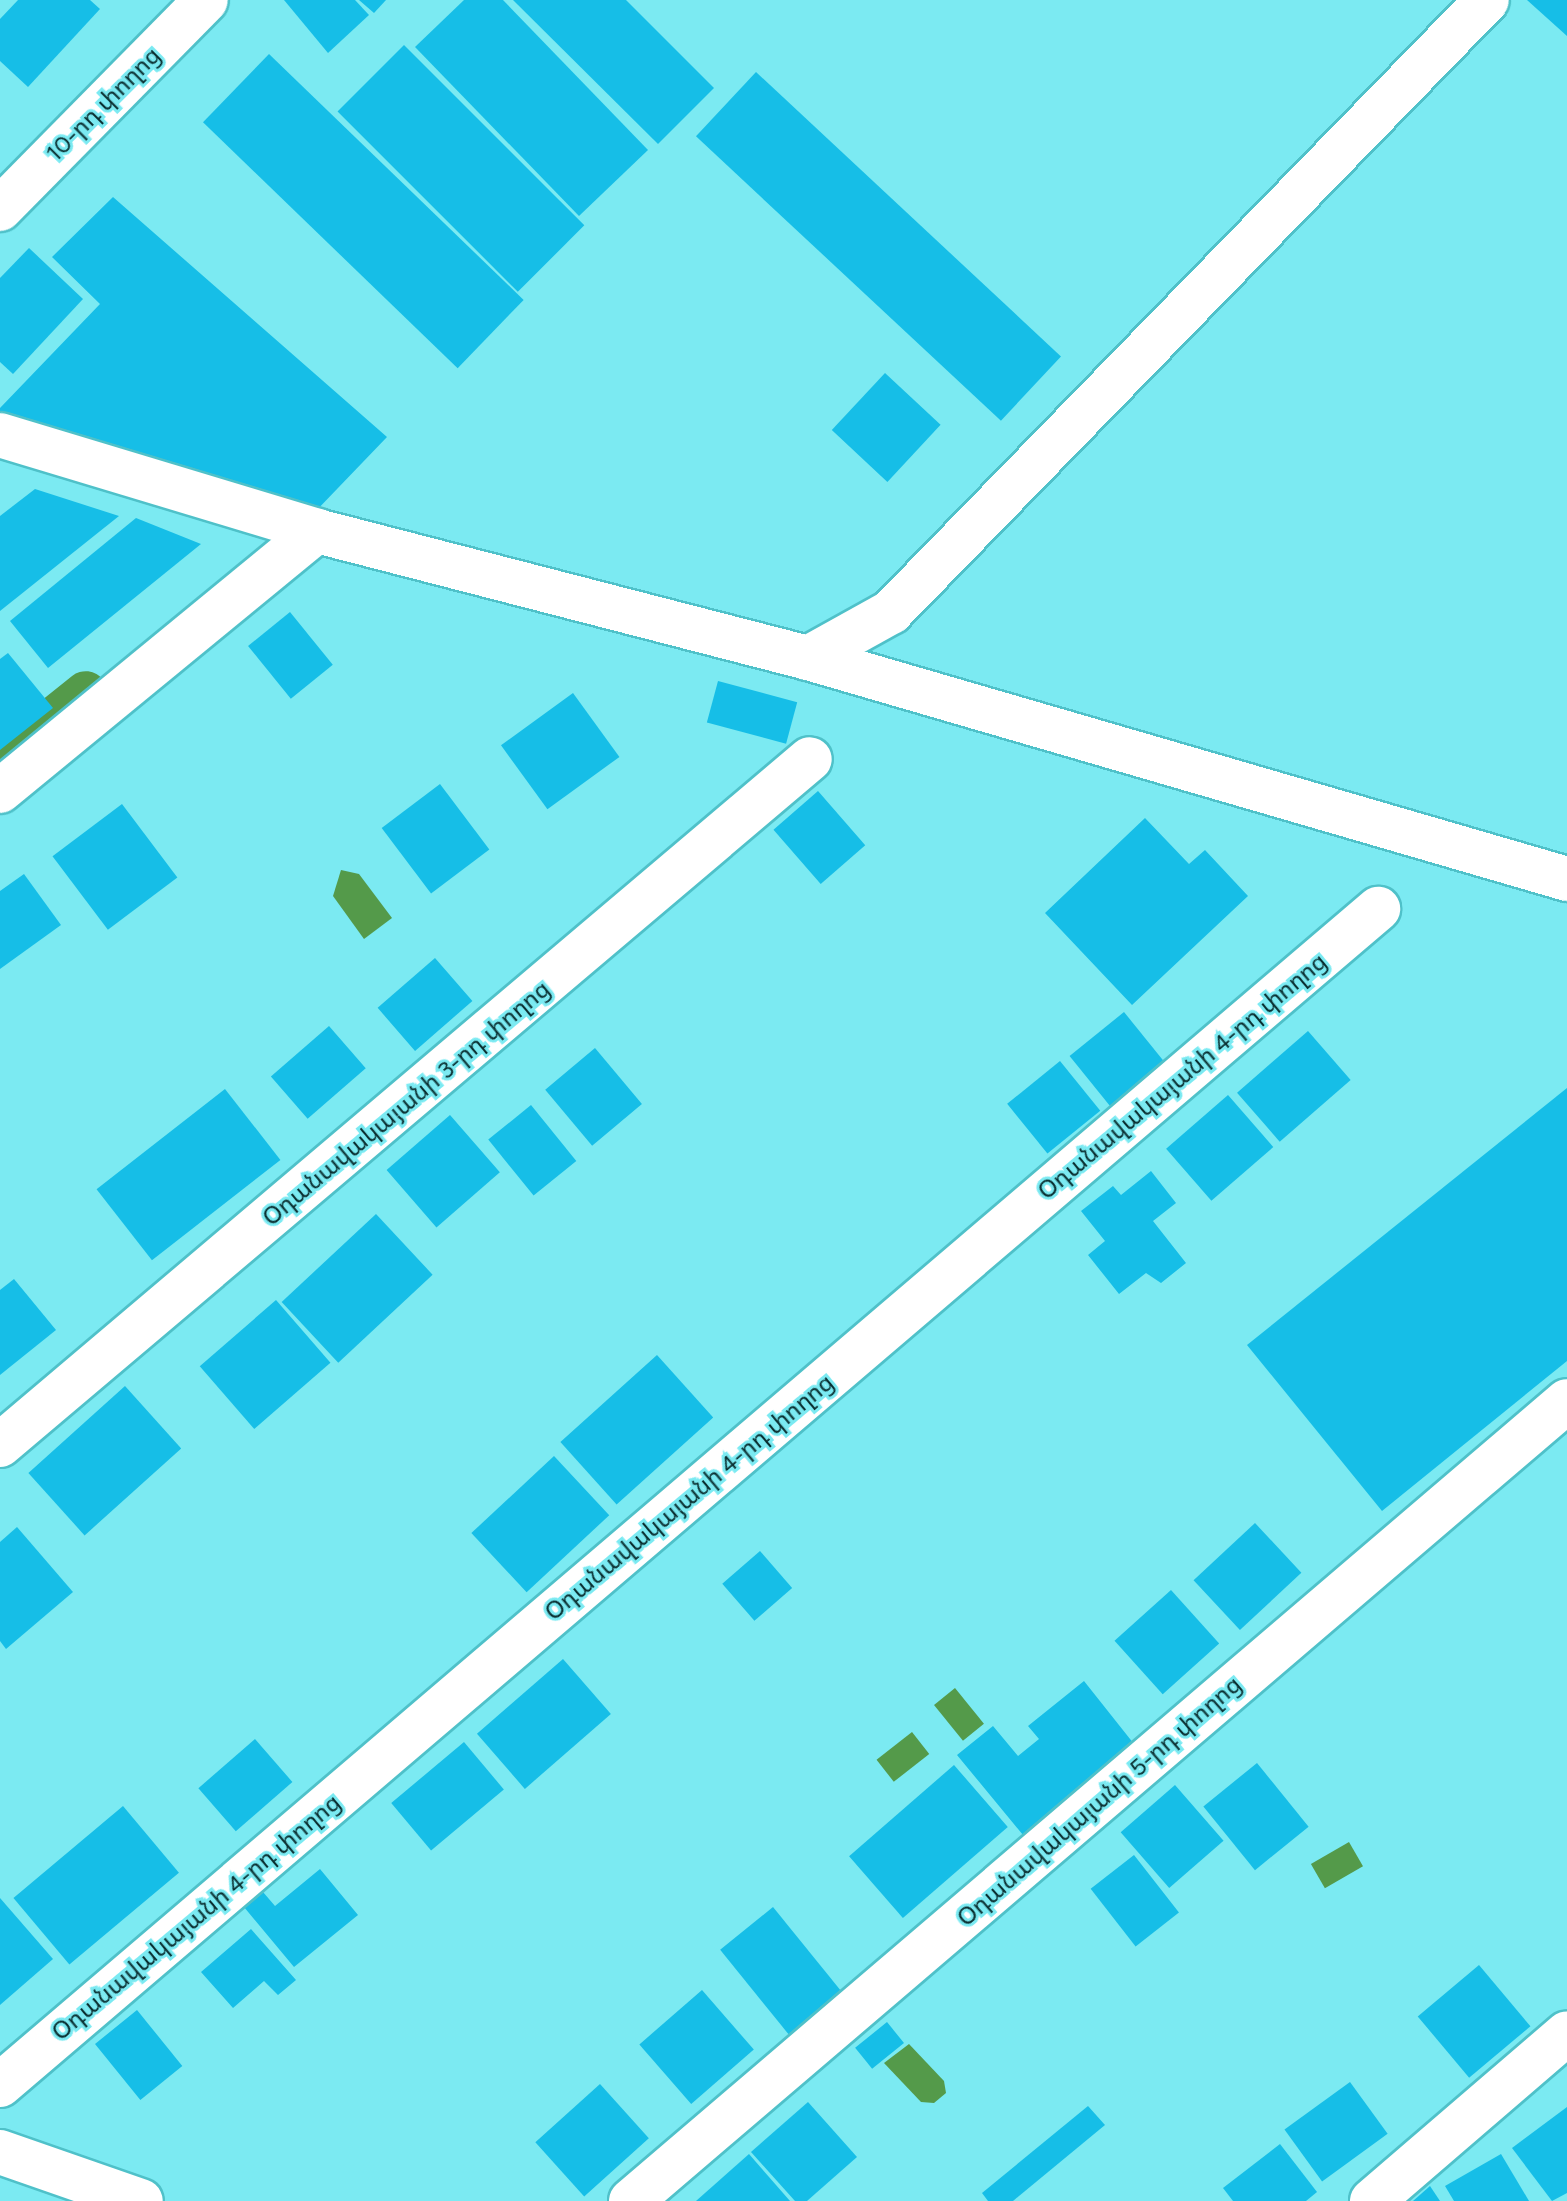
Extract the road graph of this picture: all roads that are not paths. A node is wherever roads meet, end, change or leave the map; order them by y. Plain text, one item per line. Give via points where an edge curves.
1 (206, 0) edge
2 (1487, 0) edge
3 (0, 209) edge
4 (0, 435) edge
5 (317, 531) junction
6 (808, 658) junction
7 (810, 759) dead end
8 (0, 791) edge
9 (1567, 879) edge
10 (1378, 909) dead end
11 (1567, 1401) edge
12 (0, 1445) edge
13 (1567, 2033) edge
14 (0, 2085) edge
15 (0, 2152) edge
16 (141, 2201) edge
17 (631, 2201) edge
18 (1372, 2201) edge

1 - 3 street, 10-րդ փողոց
2 - 6 street via 891,612
4 - 5 street
5 - 6 street
5 - 8 street
6 - 9 street
7 - 12 street, Օդանավակայանի 3-րդ փողոց
10 - 14 street, Օդանավակայանի 4-րդ փողոց
11 - 17 street, Օդանավակայանի 5-րդ փողոց
13 - 18 street
15 - 16 street

